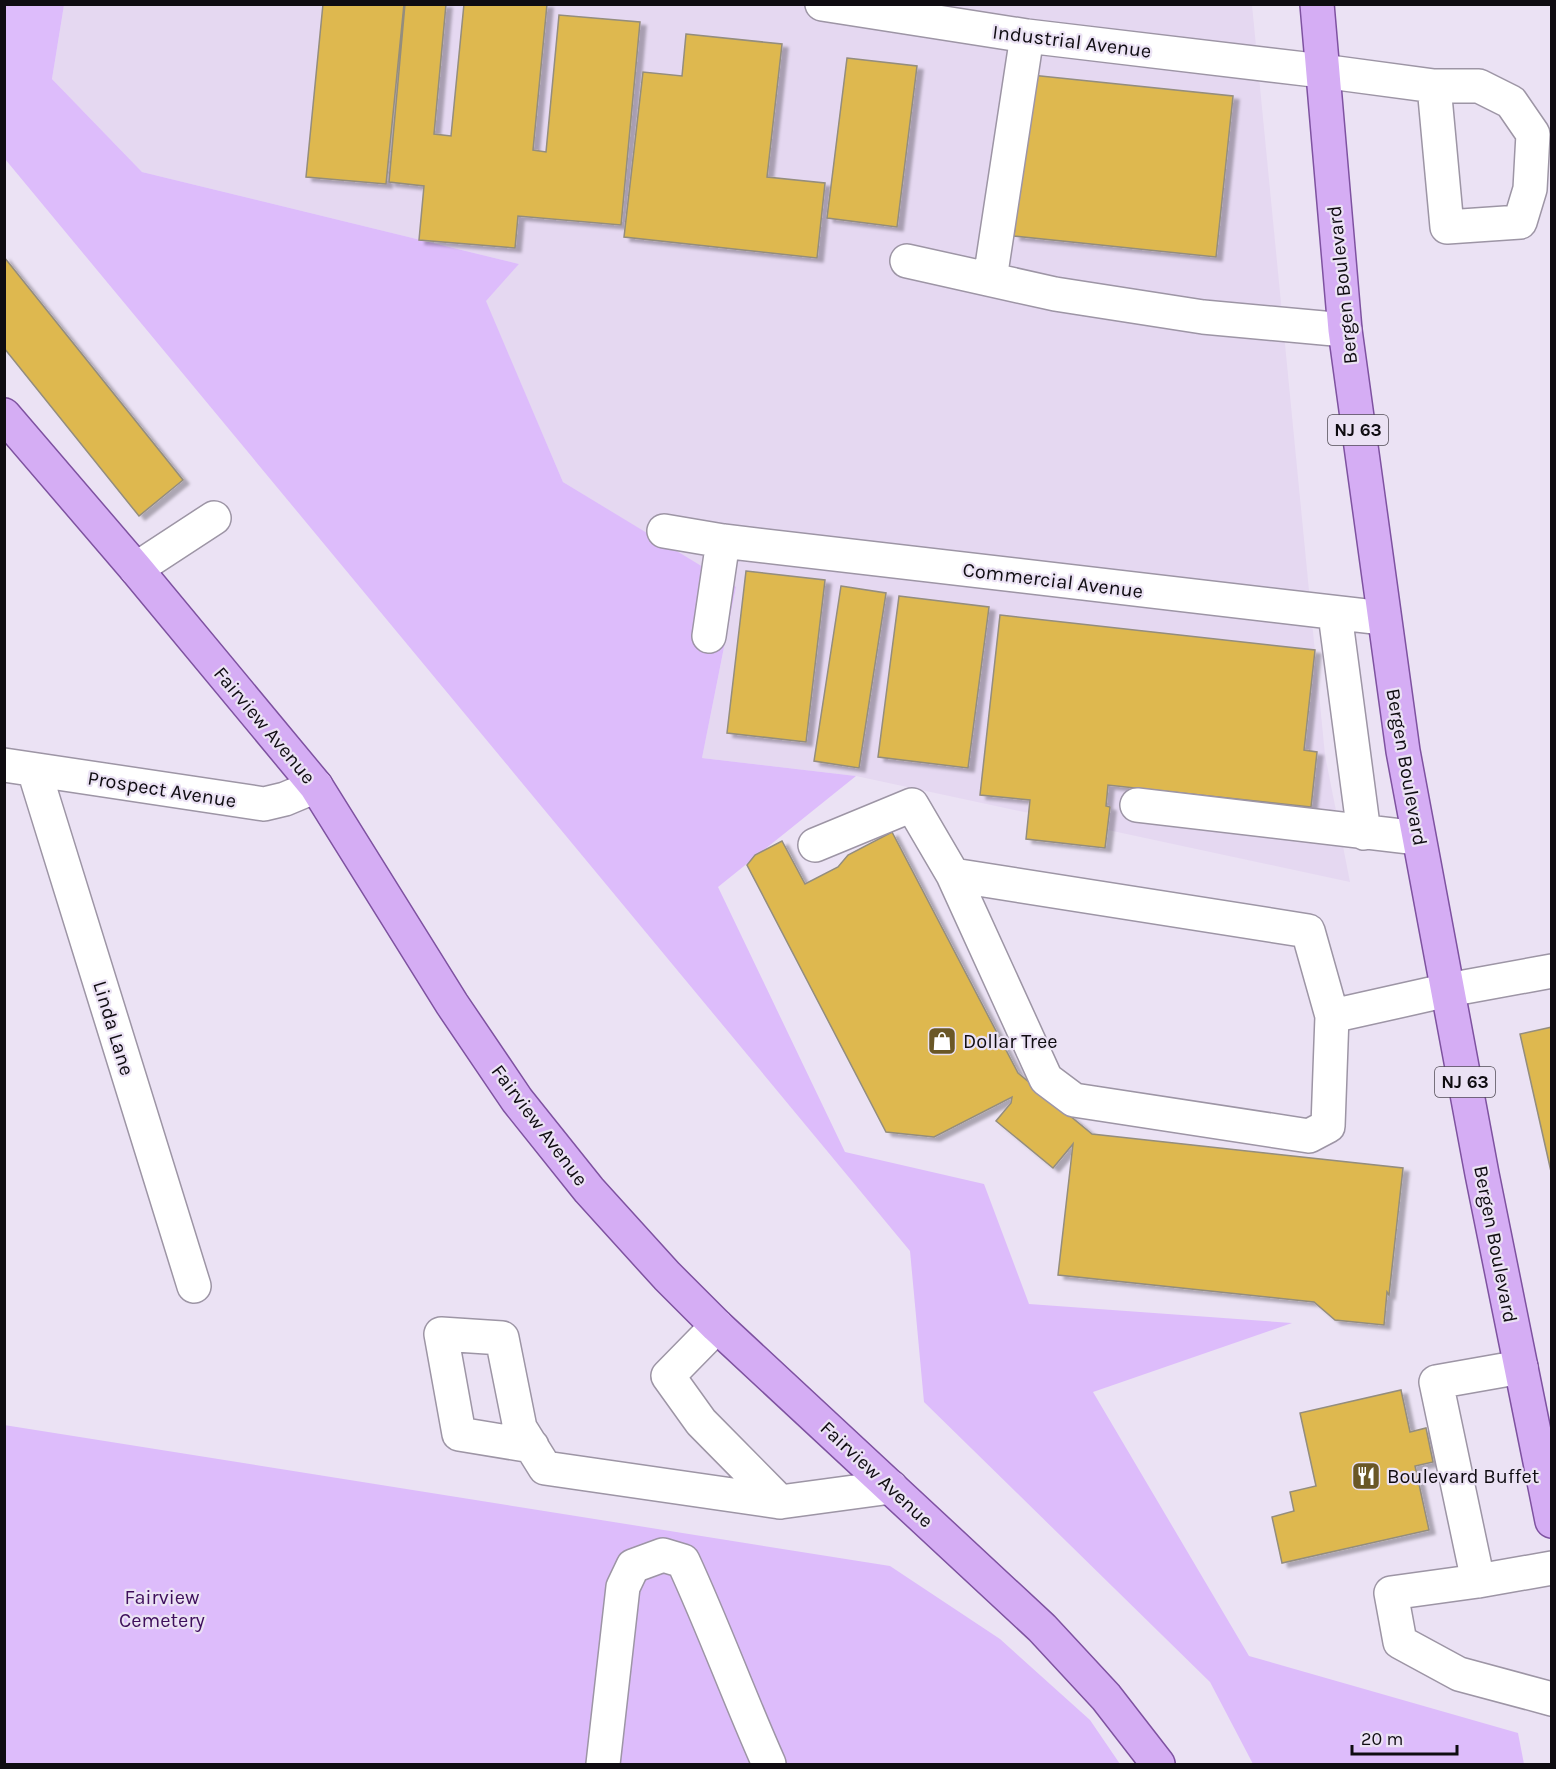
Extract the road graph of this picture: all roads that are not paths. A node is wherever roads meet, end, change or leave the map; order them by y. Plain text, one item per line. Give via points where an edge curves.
1 (822, 4) edge
2 (1317, 4) edge
3 (1027, 36) junction
4 (1322, 71) junction
5 (1434, 86) junction
6 (907, 261) dead end
7 (990, 279) junction
8 (1345, 330) junction
9 (4, 415) edge
10 (214, 518) dead end
11 (664, 531) dead end
12 (723, 541) junction
13 (136, 569) junction
14 (1335, 614) junction
15 (1383, 618) junction
16 (709, 636) dead end
17 (19, 767) edge
18 (316, 786) junction
19 (1137, 805) dead end
20 (1364, 833) junction
21 (1418, 838) junction
22 (815, 845) dead end
23 (952, 875) junction
24 (1551, 971) edge
25 (1448, 990) junction
26 (1332, 1016) junction
27 (194, 1286) dead end
28 (717, 1326) junction
29 (1521, 1367) junction
30 (532, 1446) dead end
31 (891, 1487) junction
32 (780, 1502) junction
33 (1551, 1521) edge
34 (1551, 1568) edge
35 (1478, 1581) junction
36 (1551, 1699) edge
37 (603, 1764) edge
38 (769, 1764) edge
39 (1158, 1764) edge

1 - 3 street, Industrial Avenue
2 - 4 main road, Bergen Boulevard / NJ 63
3 - 4 street, Industrial Avenue
3 - 7 street
4 - 5 street, Industrial Avenue
4 - 8 main road, Bergen Boulevard / NJ 63
5 - 5 street, Industrial Avenue via 1448,227 1520,222 1530,189 1533,134 1511,102 1479,86
6 - 7 street
7 - 8 street via 1055,294 1203,317
8 - 15 main road, Bergen Boulevard / NJ 63
9 - 13 main road, Fairview Avenue
10 - 13 street
11 - 12 street, Commercial Avenue
12 - 14 street, Commercial Avenue
12 - 16 street
13 - 18 main road, Fairview Avenue
14 - 15 street, Commercial Avenue
14 - 20 street
15 - 21 main road, Bergen Boulevard / NJ 63
17 - 18 street, Prospect Avenue via 264,804
17 - 27 street, Linda Lane
18 - 28 main road, Fairview Avenue via 517,1100 589,1190
19 - 20 street
20 - 21 street
21 - 25 main road, Bergen Boulevard / NJ 63
22 - 23 street via 912,805
23 - 26 street via 1308,931
23 - 26 street via 1046,1079 1074,1100 1309,1136 1328,1126
24 - 25 street
25 - 26 street
25 - 29 main road, Bergen Boulevard / NJ 63
28 - 31 main road, Fairview Avenue
28 - 32 street via 668,1376 701,1422
29 - 33 main road, Bergen Boulevard / NJ 63
29 - 35 street via 1436,1382
30 - 32 street via 545,1468
31 - 32 street
31 - 39 main road, Fairview Avenue via 1042,1628 1106,1697
34 - 35 street
35 - 36 street via 1390,1593 1400,1642 1459,1674
37 - 38 street via 623,1587 633,1566 663,1556 683,1561

